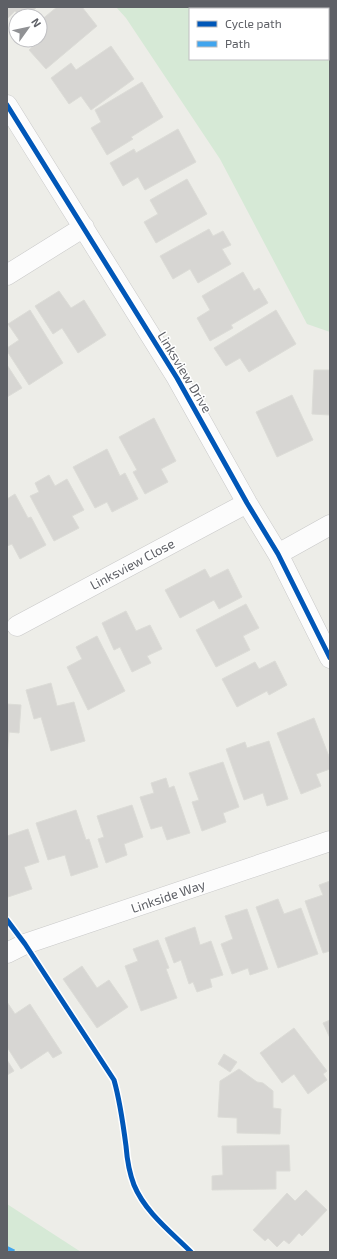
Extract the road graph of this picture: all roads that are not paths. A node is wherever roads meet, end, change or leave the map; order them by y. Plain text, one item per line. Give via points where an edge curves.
1 (7, 105) edge
2 (84, 227) junction
3 (7, 275) edge
4 (247, 503) junction
5 (330, 525) edge
6 (278, 554) junction
7 (17, 626) dead end
8 (330, 658) edge
9 (330, 841) edge
10 (7, 953) edge

1 - 2 street, Linksview Drive
2 - 3 street
2 - 4 street, Linksview Drive via 177,378
4 - 6 street, Linksview Drive
4 - 7 street, Linksview Close
5 - 6 street
6 - 8 street, Linksview Drive
9 - 10 street, Linkside Way via 25,944

